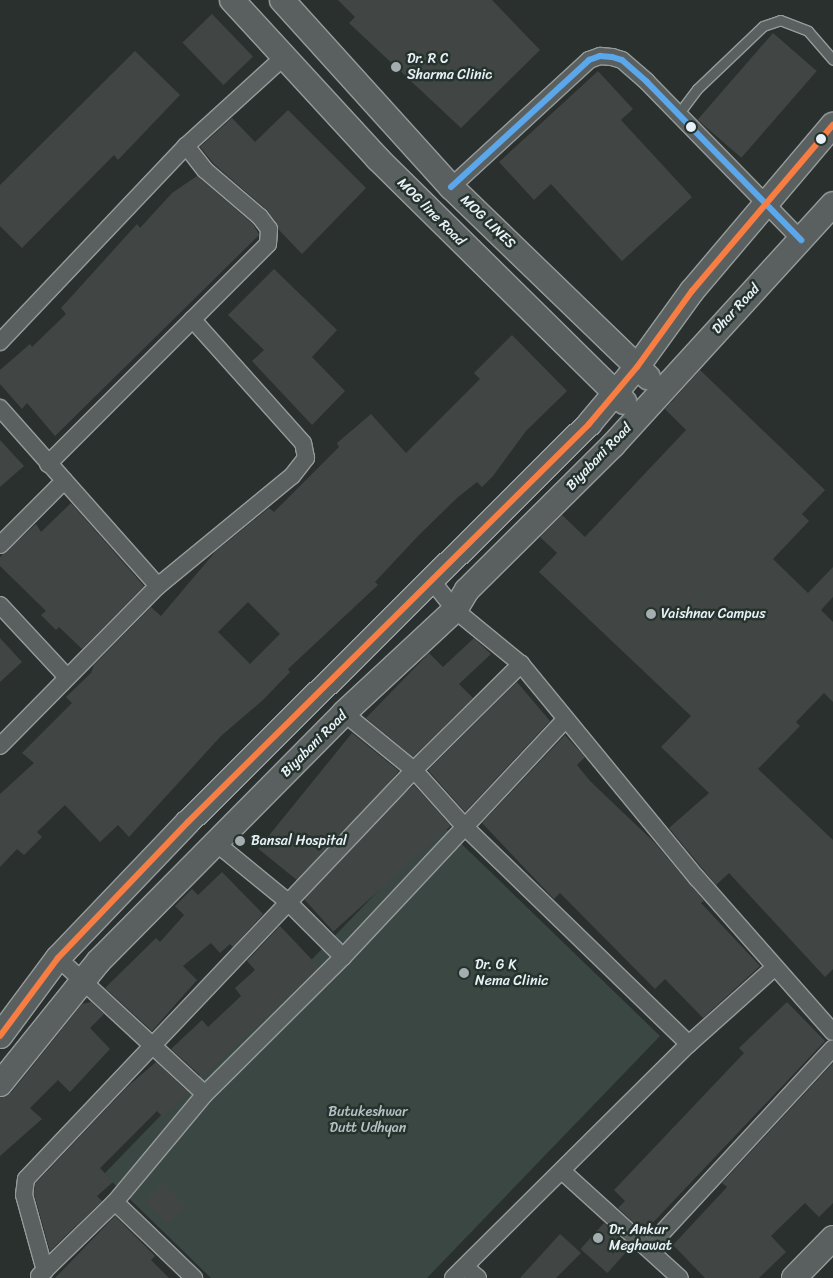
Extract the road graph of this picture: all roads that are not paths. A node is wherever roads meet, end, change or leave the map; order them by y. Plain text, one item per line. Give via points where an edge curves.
1 (232, 0) edge
2 (282, 0) edge
3 (286, 55) junction
4 (833, 60) edge
5 (682, 109) dead end
6 (833, 125) edge
7 (186, 146) junction
8 (451, 187) junction
9 (833, 204) edge
10 (765, 205) junction
11 (801, 240) junction
12 (192, 319) junction
13 (0, 342) edge
14 (637, 367) junction
15 (663, 389) junction
16 (613, 392) junction
17 (0, 408) edge
18 (639, 414) junction
19 (48, 464) junction
20 (64, 481) junction
21 (0, 545) edge
22 (431, 580) junction
23 (158, 586) junction
24 (0, 605) edge
25 (455, 610) junction
26 (521, 664) junction
27 (66, 676) junction
28 (344, 714) junction
29 (566, 719) junction
30 (0, 746) edge
31 (414, 770) junction
32 (464, 826) junction
33 (216, 843) junction
34 (288, 902) junction
35 (342, 956) junction
36 (58, 958) junction
37 (774, 967) junction
38 (84, 982) junction
39 (833, 1032) edge
40 (0, 1036) edge
41 (154, 1044) junction
42 (689, 1044) junction
43 (833, 1048) edge
44 (0, 1084) edge
45 (205, 1094) junction
46 (562, 1171) junction
47 (115, 1202) junction
48 (833, 1238) edge
49 (648, 1248) junction
50 (465, 1267) junction
51 (41, 1274) edge
52 (194, 1278) edge
53 (453, 1278) edge
54 (478, 1278) edge
55 (680, 1278) edge
56 (794, 1278) edge

1 - 3 main road, MOG line Road
2 - 8 main road, MOG LINES
3 - 7 street
3 - 16 main road, MOG line Road via 378,159
4 - 5 lane via 808,31 780,20 763,26 697,89
6 - 10 main road
7 - 12 street via 205,170 260,217 270,238 260,253
7 - 13 street
8 - 10 street via 589,60 600,56 622,60 647,82
8 - 14 main road, MOG LINES
9 - 11 main road, Dhar Road
10 - 11 street
10 - 14 main road via 692,290
11 - 15 main road, Dhar Road
12 - 19 street
12 - 23 street via 303,443 306,458 292,476
14 - 15 main road, MOG LINES
14 - 16 main road
15 - 18 main road, Dhar Road
16 - 18 main road, MOG line Road
16 - 22 main road via 589,424
17 - 19 street
18 - 25 main road, Biyabani Road via 467,590
19 - 20 street
20 - 21 street
20 - 23 street
22 - 25 street
22 - 36 main road
23 - 27 street
24 - 27 street
25 - 26 street
25 - 28 main road, Biyabani Road
26 - 29 street
26 - 31 street
27 - 30 street
28 - 31 street
28 - 33 main road, Biyabani Road
29 - 32 street
29 - 37 street
31 - 32 street
31 - 34 street
32 - 35 street
32 - 42 street
33 - 34 street
33 - 38 main road, Biyabani Road
34 - 35 street
34 - 41 street
35 - 45 street
36 - 38 street
36 - 40 main road
37 - 39 street
37 - 42 street
38 - 41 street
38 - 44 main road, Biyabani Road
41 - 45 street
41 - 51 street via 26,1179 24,1195
42 - 46 street
43 - 49 street
45 - 47 street
46 - 49 street
46 - 50 street
47 - 51 street
47 - 52 street
48 - 56 main road
49 - 55 street
50 - 53 street
50 - 54 street

